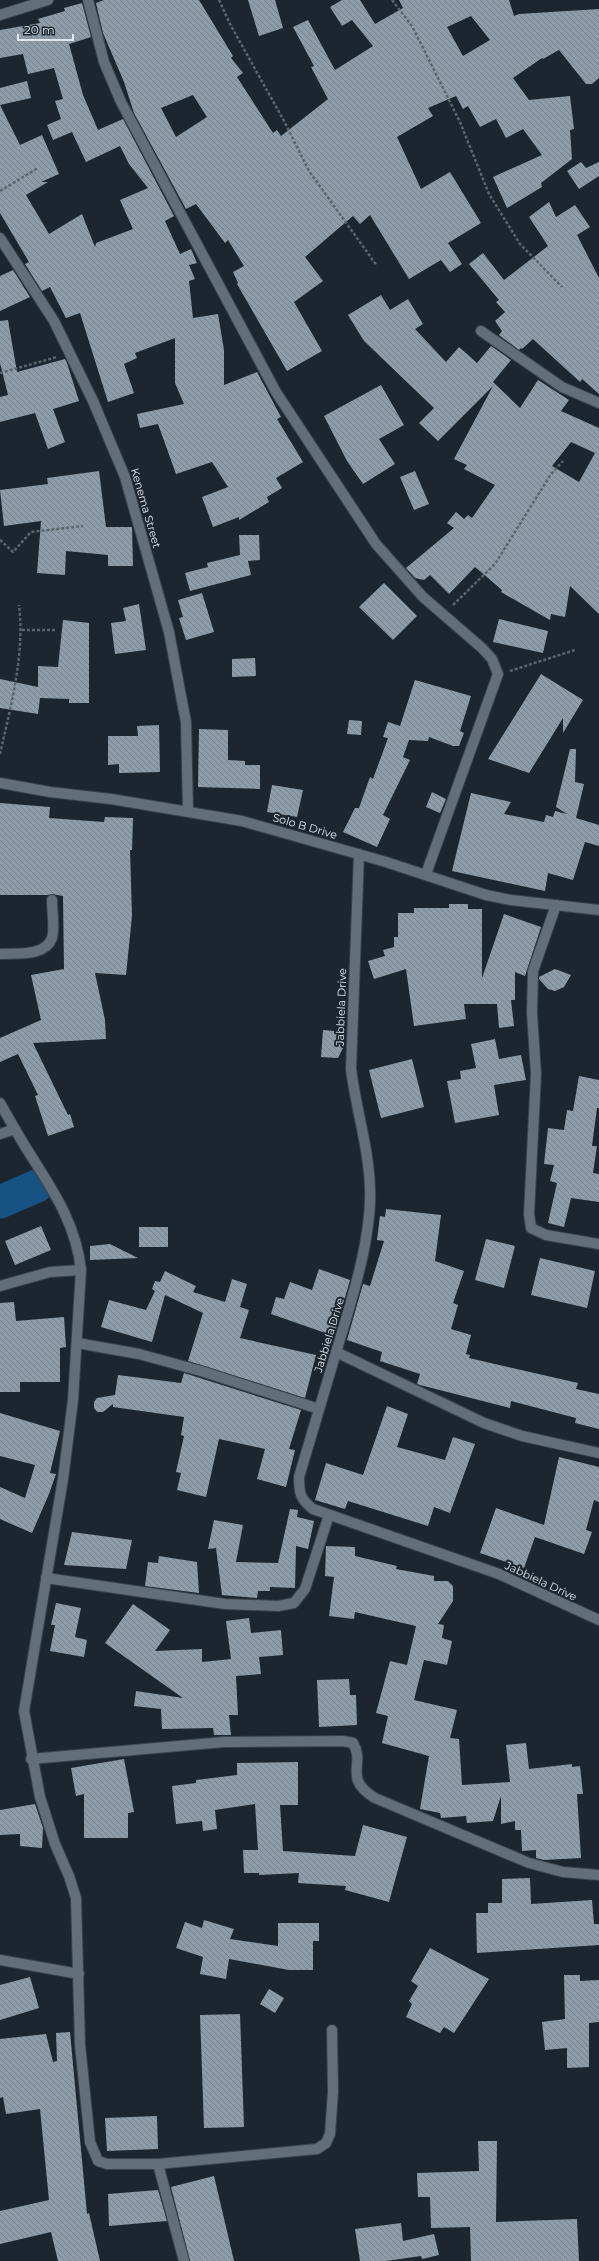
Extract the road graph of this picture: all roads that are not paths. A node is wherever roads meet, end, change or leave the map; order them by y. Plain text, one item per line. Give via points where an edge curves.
1 (48, 0) edge
2 (88, 0) edge
3 (0, 15) edge
4 (0, 238) edge
5 (481, 331) dead end
6 (599, 403) edge
7 (0, 783) edge
8 (188, 811) junction
9 (359, 854) junction
10 (426, 874) junction
11 (52, 900) dead end
12 (556, 905) junction
13 (599, 910) edge
14 (0, 954) edge
15 (0, 1103) edge
16 (15, 1129) junction
17 (0, 1134) edge
18 (599, 1244) edge
19 (81, 1270) junction
20 (0, 1286) edge
21 (77, 1343) junction
22 (336, 1352) junction
23 (319, 1409) junction
24 (599, 1452) edge
25 (329, 1514) junction
26 (46, 1578) junction
27 (599, 1620) edge
28 (32, 1759) junction
29 (599, 1875) edge
30 (0, 1960) edge
31 (79, 1974) junction
32 (332, 2030) dead end
33 (158, 2164) junction
34 (184, 2261) edge

1 - 3 street
2 - 10 street via 104,62 121,102 276,392 376,544 423,597 482,648 492,659 498,674
4 - 8 street, Kenema Street via 54,321 71,353 126,477 169,632 186,722
5 - 6 street via 562,387
7 - 8 street, Solo B Drive
8 - 9 street, Solo B Drive via 242,821
9 - 10 street, Solo B Drive
9 - 22 street, Jabbiela Drive via 351,1069 370,1189 355,1289
10 - 12 street, Solo B Drive via 486,895
11 - 14 street via 52,938 48,944 38,951
12 - 13 street, Solo B Drive
12 - 18 street via 533,971 532,1013 536,1074 529,1214 531,1228 546,1236
15 - 16 street
16 - 17 street
16 - 19 street via 55,1192 70,1224 79,1250
19 - 20 street via 50,1272
19 - 21 street
21 - 23 street via 139,1354
21 - 26 street via 74,1400
22 - 23 street, Jabbiela Drive
22 - 24 street via 484,1423 522,1436
23 - 25 street, Jabbiela Drive via 299,1477 299,1492 302,1500 313,1509
25 - 26 street via 305,1589 294,1603 278,1606 225,1604
25 - 27 street, Jabbiela Drive via 499,1574
26 - 28 street via 24,1711
28 - 29 street via 224,1742 353,1743 356,1748 356,1776 363,1790 375,1798 529,1863 563,1872
28 - 31 street via 55,1844 76,1898
30 - 31 street
31 - 33 street via 80,2045 93,2151 98,2161 107,2164
32 - 33 street via 333,2092 330,2134 326,2143 317,2149
33 - 34 street

